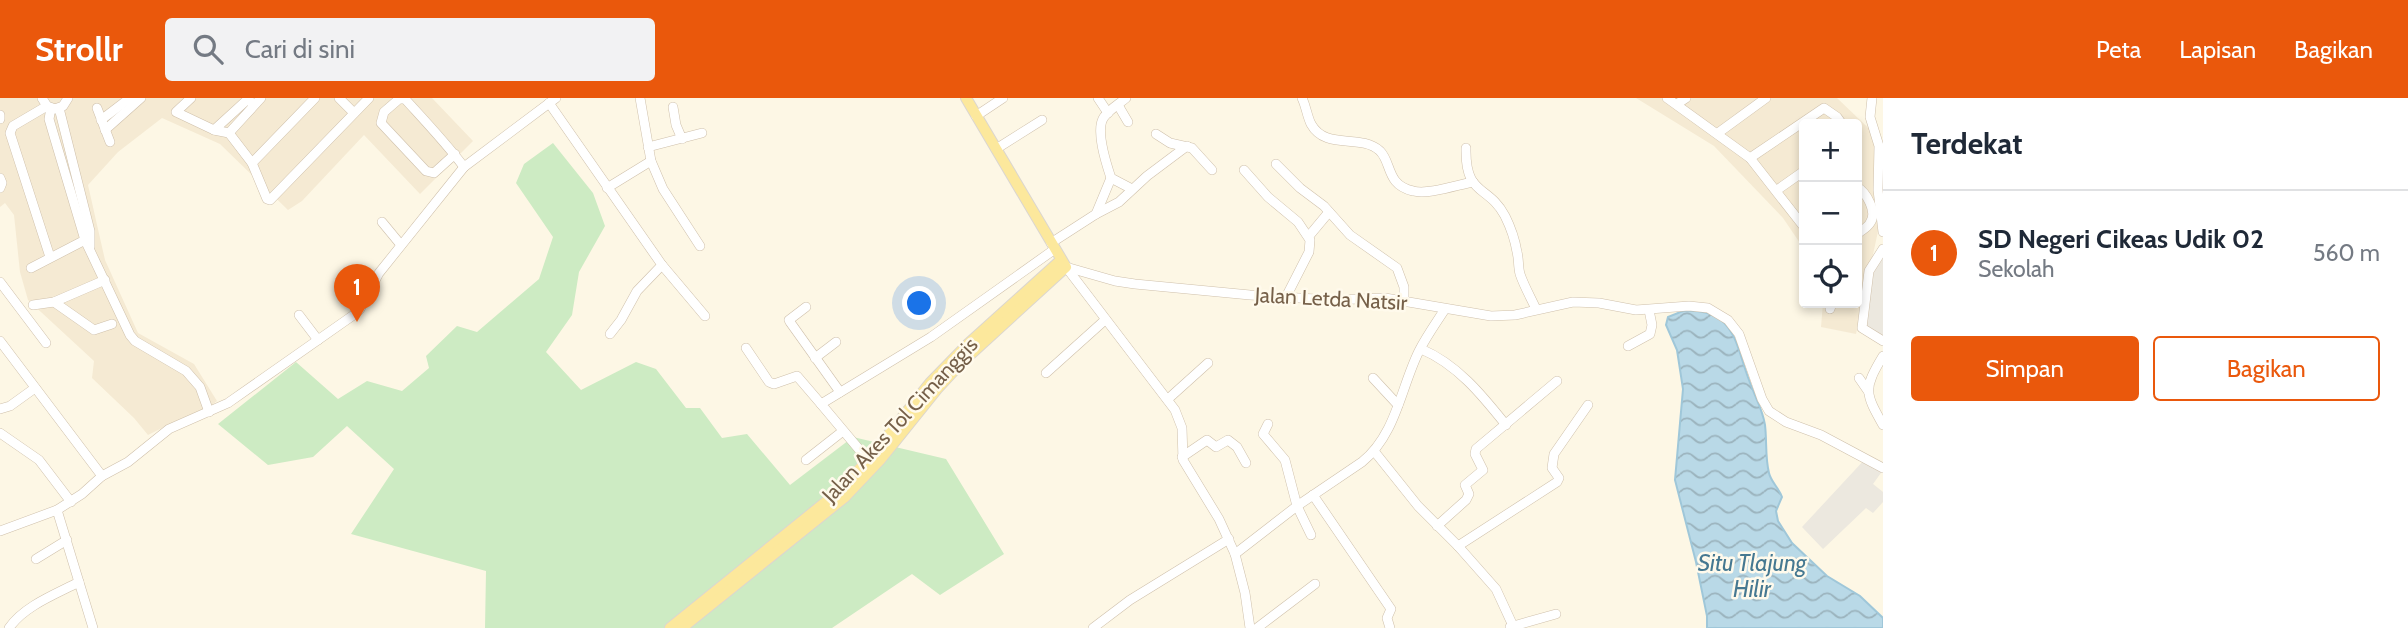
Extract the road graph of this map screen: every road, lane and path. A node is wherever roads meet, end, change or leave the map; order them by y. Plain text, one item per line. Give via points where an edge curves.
1 (68, 98) edge
2 (130, 98) edge
3 (141, 98) edge
4 (191, 98) edge
5 (315, 98) edge
6 (338, 98) edge
7 (369, 98) edge
8 (640, 98) edge
9 (966, 98) edge
10 (1003, 98) edge
11 (1098, 98) edge
12 (1126, 98) edge
13 (1302, 98) edge
14 (1667, 98) edge
15 (1686, 98) edge
16 (1766, 98) edge
17 (1872, 98) edge
18 (253, 100) edge
19 (552, 100) edge
20 (1676, 104) junction
21 (50, 105) edge
22 (1118, 105) junction
23 (673, 107) dead end
24 (97, 108) dead end
25 (354, 113) junction
26 (1108, 113) junction
27 (976, 116) junction
28 (1808, 119) edge
29 (1839, 119) edge
30 (101, 120) junction
31 (1042, 120) dead end
32 (1128, 122) dead end
33 (1799, 125) edge
34 (105, 130) junction
35 (214, 130) junction
36 (229, 133) junction
37 (702, 133) dead end
38 (1718, 133) junction
39 (1156, 134) dead end
40 (681, 139) junction
41 (110, 142) dead end
42 (1187, 146) junction
43 (648, 147) junction
44 (1466, 148) dead end
45 (996, 149) junction
46 (455, 155) junction
47 (1750, 158) junction
48 (651, 161) junction
49 (252, 163) junction
50 (1276, 164) dead end
51 (464, 167) junction
52 (1212, 170) dead end
53 (1244, 170) dead end
54 (1799, 175) edge
55 (0, 178) edge
56 (1111, 178) junction
57 (1473, 182) junction
58 (0, 188) edge
59 (607, 188) junction
60 (1132, 189) junction
61 (1881, 189) edge
62 (1777, 190) junction
63 (1862, 192) edge
64 (1329, 212) junction
65 (1096, 214) junction
66 (1799, 218) edge
67 (382, 222) dead end
68 (1862, 230) edge
69 (1883, 232) edge
70 (1309, 236) junction
71 (87, 243) junction
72 (401, 245) junction
73 (700, 246) dead end
74 (1053, 246) junction
75 (1883, 249) edge
76 (50, 257) junction
77 (1063, 264) junction
78 (662, 265) junction
79 (31, 268) dead end
80 (105, 280) junction
81 (0, 282) edge
82 (1286, 297) junction
83 (1404, 299) junction
84 (54, 302) junction
85 (33, 305) dead end
86 (806, 307) dead end
87 (1446, 309) junction
88 (1536, 309) junction
89 (1649, 310) junction
90 (299, 315) dead end
91 (705, 316) dead end
92 (1105, 320) junction
93 (112, 324) dead end
94 (610, 334) dead end
95 (318, 340) junction
96 (0, 341) edge
97 (1883, 341) edge
98 (836, 342) dead end
99 (46, 343) dead end
100 (1628, 346) dead end
101 (746, 348) dead end
102 (1420, 349) junction
103 (1883, 356) edge
104 (816, 358) junction
105 (1208, 363) dead end
106 (1045, 373) dead end
107 (1373, 378) dead end
108 (1859, 378) dead end
109 (1557, 381) dead end
110 (35, 388) junction
111 (1868, 391) junction
112 (840, 392) junction
113 (1168, 399) junction
114 (821, 404) junction
115 (1398, 405) junction
116 (1588, 405) dead end
117 (0, 410) edge
118 (209, 412) junction
119 (1268, 424) dead end
120 (1506, 425) junction
121 (1883, 425) edge
122 (843, 431) junction
123 (0, 433) edge
124 (1374, 451) junction
125 (1182, 457) junction
126 (806, 460) dead end
127 (868, 460) junction
128 (1246, 463) dead end
129 (1883, 468) edge
130 (102, 476) junction
131 (1313, 495) junction
132 (71, 502) junction
133 (1297, 506) junction
134 (57, 510) junction
135 (1437, 526) junction
136 (0, 531) edge
137 (1311, 535) dead end
138 (1229, 539) junction
139 (67, 540) junction
140 (1458, 546) junction
141 (1235, 554) junction
142 (37, 559) dead end
143 (79, 582) junction
144 (1315, 584) dead end
145 (1556, 614) dead end
146 (1511, 627) edge
147 (9, 628) edge
148 (93, 628) edge
149 (670, 628) edge
150 (682, 628) edge
151 (1093, 628) edge
152 (1250, 628) edge
153 (1257, 628) edge
154 (1390, 628) edge

1 - 21 street via 66,103
2 - 30 street
3 - 34 street
4 - 35 street via 176,112
5 - 49 street
6 - 25 street
7 - 25 street
8 - 43 street
9 - 27 main road
10 - 27 street
11 - 26 street
12 - 22 street
13 - 57 street via 1316,131 1328,139 1365,144 1381,152 1394,180 1405,188 1421,192
14 - 20 street
15 - 20 street
16 - 38 street
17 - 61 street via 1870,117
18 - 35 street
18 - 36 street
19 - 51 street
19 - 59 street
20 - 38 street
21 - 71 street via 90,231
21 - 76 street via 13,126 10,133
22 - 26 street
22 - 32 street
23 - 40 street
24 - 30 street
25 - 49 street via 270,200
26 - 56 street via 1100,125
27 - 45 main road
28 - 29 street via 1824,108
30 - 34 street
31 - 45 street
33 - 47 street
34 - 41 street
35 - 36 street
36 - 49 street
37 - 40 street
38 - 47 street
39 - 42 street via 1170,144
40 - 43 street
42 - 52 street
42 - 60 street
43 - 48 street
44 - 57 street
45 - 74 main road
46 - 46 street via 405,99 384,112 380,122 426,170 434,173
46 - 51 street
47 - 62 street
48 - 59 street
48 - 73 street via 663,189
50 - 64 street
51 - 72 street
53 - 70 street
54 - 62 street
55 - 58 street
56 - 60 street
56 - 65 street
57 - 88 street via 1504,215 1520,273
59 - 78 street
60 - 65 street
61 - 69 street
62 - 66 street
63 - 68 street via 1872,215
64 - 70 street
64 - 83 street via 1354,239 1397,268
65 - 74 street
67 - 72 street
70 - 82 street via 1309,253
71 - 76 street
71 - 80 street
72 - 95 street via 360,309
74 - 77 main road
74 - 112 street via 931,337
75 - 97 street via 1869,270 1862,328
76 - 79 street
77 - 82 street, Jalan Letda Natsir via 1115,281
77 - 92 street
77 - 127 main road, Jalan Akes Tol Cimanggis via 930,383
77 - 150 main road via 961,363 845,497
78 - 91 street
78 - 94 street via 638,291
80 - 84 street
80 - 118 street via 130,335 186,371 200,387
81 - 99 street
82 - 83 street, Jalan Letda Natsir
83 - 87 street, Jalan Letda Natsir
84 - 85 street
84 - 93 street via 94,330
86 - 104 street via 789,320
87 - 88 street, Jalan Letda Natsir via 1502,316
87 - 102 street
88 - 89 street, Jalan Letda Natsir via 1588,302
89 - 100 street via 1650,334
89 - 129 street, Jalan Letda Natsir via 1699,306 1721,315 1744,342 1769,411
90 - 95 street
92 - 106 street
92 - 113 street
95 - 118 street
96 - 110 street
98 - 104 street
101 - 114 street via 769,382 797,376
102 - 115 street
102 - 120 street via 1471,383
103 - 111 street
104 - 112 street
105 - 113 street
107 - 115 street
108 - 111 street
109 - 120 street
110 - 117 street
110 - 130 street
111 - 121 street
112 - 114 street
113 - 125 street via 1182,428
114 - 122 street
115 - 124 street
116 - 140 street via 1554,454 1557,482
118 - 130 street via 169,429
119 - 133 street via 1263,435 1285,460
120 - 135 street via 1476,449 1483,470 1465,485 1466,500
122 - 126 street
122 - 127 street
123 - 132 street via 39,460
124 - 131 street
124 - 135 street
125 - 128 street via 1207,440 1216,447 1228,440
125 - 138 street
127 - 149 main road, Jalan Akes Tol Cimanggis via 838,492
130 - 132 street
131 - 133 street
131 - 154 street via 1391,609 1387,618
132 - 134 street
133 - 137 street
133 - 141 street
134 - 136 street
134 - 139 street
135 - 140 street
138 - 141 street
138 - 151 street
139 - 142 street
139 - 143 street
140 - 146 street via 1496,589
141 - 152 street
143 - 147 street via 41,601
143 - 148 street
144 - 153 street
145 - 146 street

